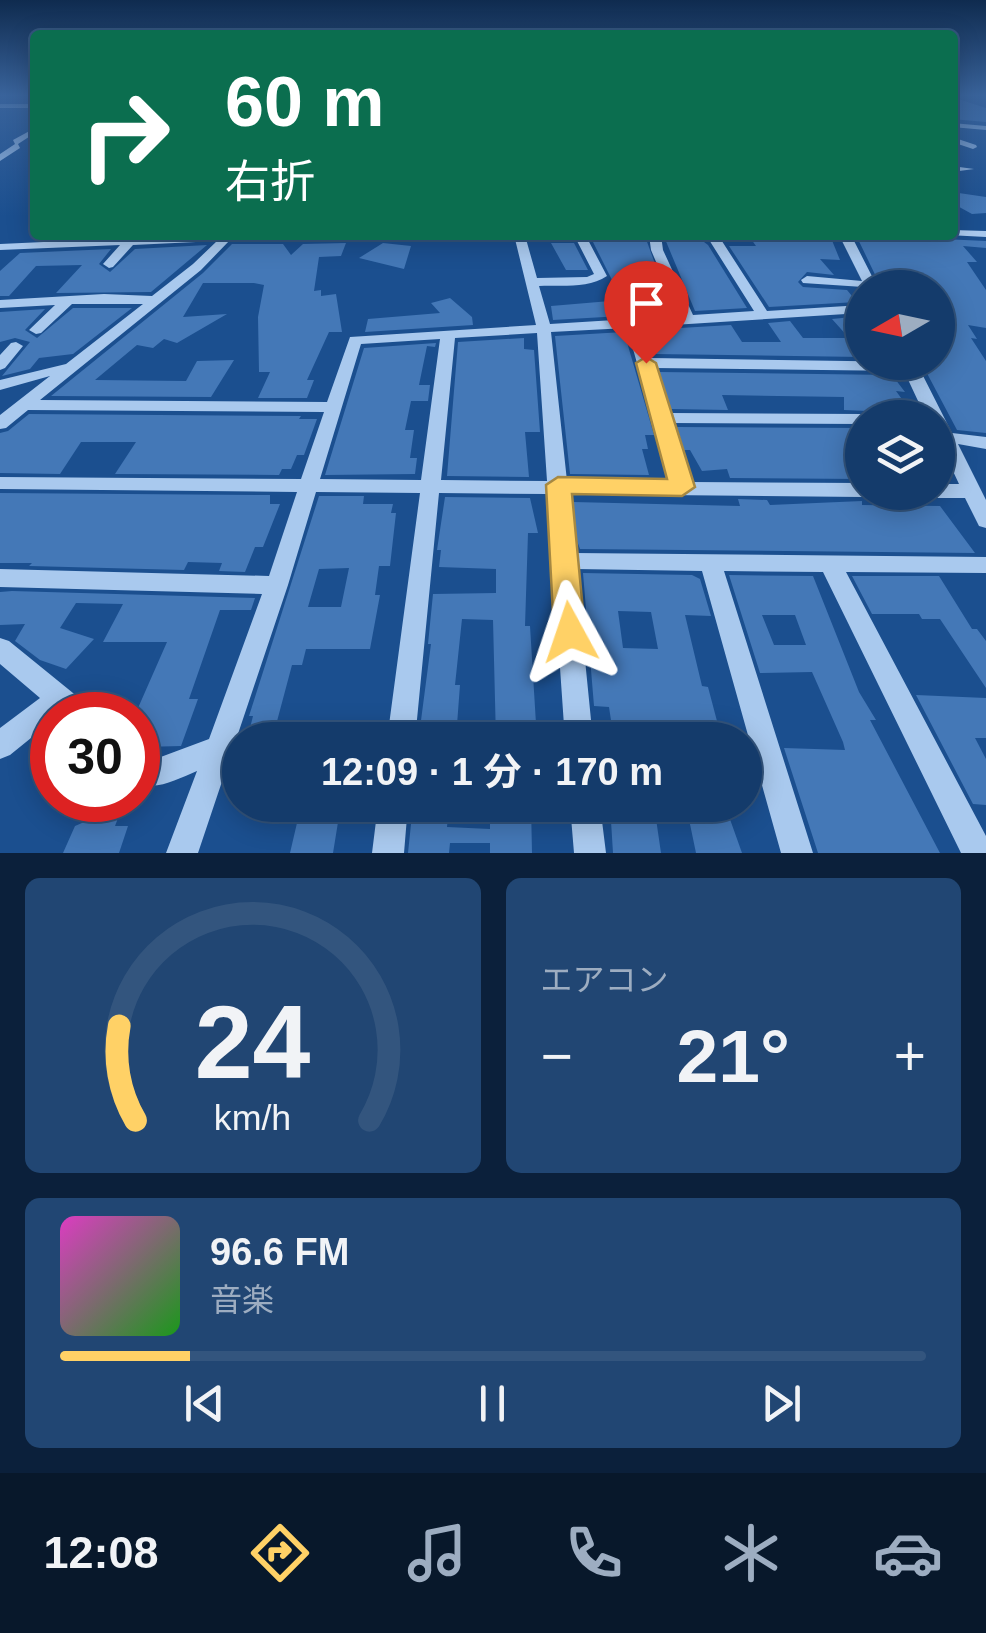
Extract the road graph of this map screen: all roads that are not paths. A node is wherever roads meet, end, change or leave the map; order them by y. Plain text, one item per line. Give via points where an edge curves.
1 (27, 136) edge
2 (986, 140) edge
3 (958, 141) edge
4 (0, 158) edge
5 (958, 168) edge
6 (970, 169) dead end
7 (958, 233) edge
8 (958, 234) edge
9 (986, 234) edge
10 (42, 240) edge
11 (150, 240) edge
12 (224, 240) edge
13 (521, 240) edge
14 (583, 240) edge
15 (656, 240) edge
16 (715, 240) edge
17 (848, 240) edge
18 (130, 241) junction
19 (986, 244) edge
20 (22, 246) junction
21 (0, 250) edge
22 (109, 264) dead end
23 (863, 270) edge
24 (807, 280) dead end
25 (534, 282) junction
26 (845, 284) edge
27 (154, 300) junction
28 (67, 301) junction
29 (3, 307) edge
30 (845, 310) edge
31 (762, 315) junction
32 (688, 320) junction
33 (633, 323) junction
34 (544, 329) junction
35 (36, 330) dead end
36 (448, 334) junction
37 (16, 346) dead end
38 (646, 363) junction
39 (0, 364) edge
40 (845, 364) edge
41 (73, 366) junction
42 (0, 384) edge
43 (24, 405) junction
44 (331, 408) junction
45 (663, 418) junction
46 (845, 419) edge
47 (0, 424) edge
48 (955, 432) edge
49 (986, 443) edge
50 (955, 458) edge
51 (308, 483) junction
52 (558, 485) junction
53 (431, 486) junction
54 (3, 487) edge
55 (682, 487) junction
56 (845, 490) edge
57 (955, 491) edge
58 (971, 491) junction
59 (986, 520) edge
60 (563, 560) junction
61 (711, 563) junction
62 (830, 565) junction
63 (986, 565) edge
64 (0, 578) edge
65 (276, 585) junction
66 (0, 649) edge
67 (51, 692) edge
68 (403, 722) edge
69 (577, 722) edge
70 (30, 728) edge
71 (0, 745) edge
72 (217, 749) junction
73 (160, 771) edge
74 (391, 822) edge
75 (587, 822) edge
76 (182, 853) edge
77 (388, 853) edge
78 (590, 853) edge
79 (797, 853) edge
80 (978, 853) edge

1 - 4 street
2 - 3 street
5 - 6 street
7 - 9 street
8 - 19 street
10 - 20 street
11 - 18 street
12 - 27 street
13 - 25 street
14 - 25 street via 602,276
15 - 32 street
16 - 31 street
17 - 23 street
18 - 20 street
18 - 22 street
20 - 21 street
24 - 26 street
25 - 34 street
27 - 28 street
27 - 41 street
28 - 29 street
28 - 35 street
30 - 31 street
31 - 32 street
32 - 33 street
33 - 34 street
33 - 38 street
34 - 36 street
34 - 52 street
36 - 44 street via 355,340
36 - 53 street
37 - 39 street
38 - 40 street
38 - 45 street
41 - 42 street
41 - 43 street
43 - 44 street
43 - 47 street
44 - 51 street
45 - 46 street
45 - 55 street
48 - 49 street
50 - 58 street
51 - 53 street
51 - 54 street
51 - 65 street
52 - 53 street
52 - 55 street
52 - 60 street
53 - 68 street
55 - 56 street
57 - 58 street
58 - 59 street
60 - 61 street
60 - 69 street
61 - 62 street
61 - 79 street
62 - 63 street
62 - 80 street
64 - 65 street
65 - 72 street
66 - 67 street
70 - 71 street
72 - 73 street
72 - 76 street
74 - 77 street
75 - 78 street

